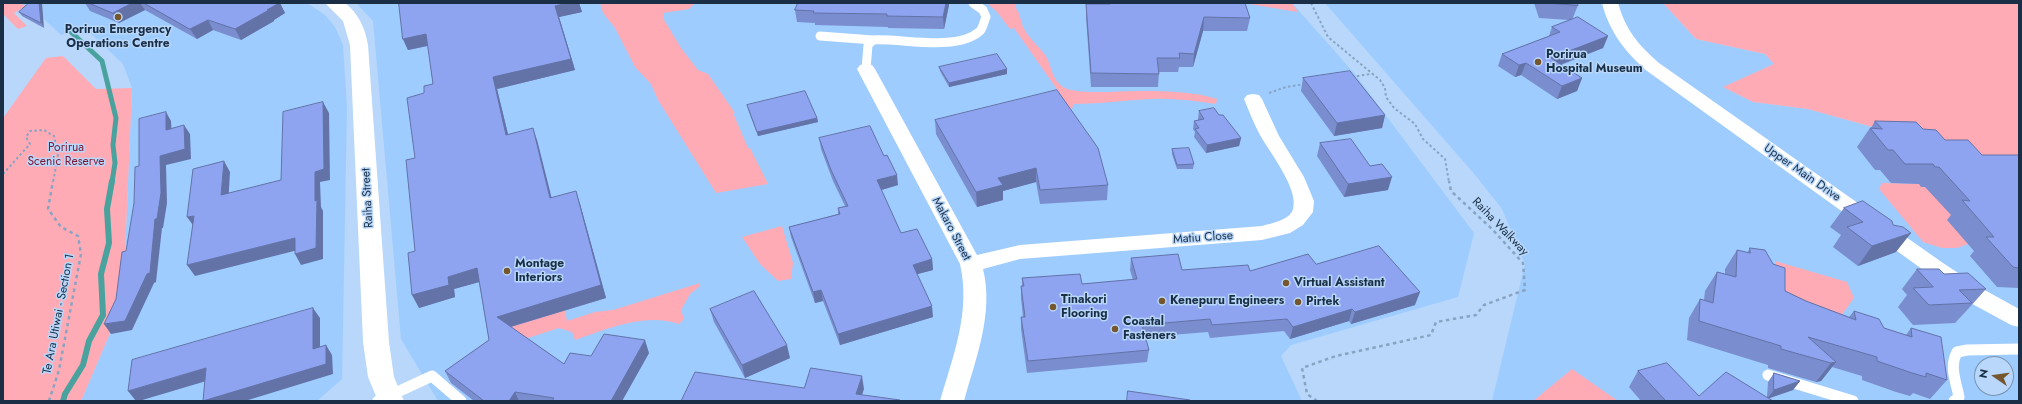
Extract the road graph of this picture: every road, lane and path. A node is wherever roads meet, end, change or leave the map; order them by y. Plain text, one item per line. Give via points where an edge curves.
1 (334, 3) edge
2 (973, 3) edge
3 (1311, 3) edge
4 (1610, 3) edge
5 (820, 36) dead end
6 (873, 40) junction
7 (866, 69) joint
8 (1371, 74) junction
9 (1348, 77) edge
10 (1309, 83) edge
11 (1253, 99) joint
12 (3, 174) edge
13 (971, 264) junction
14 (2019, 319) edge
15 (2019, 349) edge
16 (1768, 375) dead end
17 (386, 399) edge
18 (49, 401) edge
19 (461, 401) edge
20 (952, 401) edge
21 (1317, 401) edge
22 (1853, 401) edge
23 (1954, 401) edge

1 - 17 main road, Raiha Street via 351,17 359,45 376,342
2 - 6 lane via 983,10 986,17 982,32 974,38 954,42
3 - 8 path, Raiha Walkway via 1328,37
4 - 14 street, Upper Main Drive via 1624,38 1653,67 1941,272 1973,294
5 - 6 lane
6 - 7 lane via 868,45
7 - 13 street, Makaro Street
8 - 9 path
8 - 21 path, Raiha Walkway via 1380,80 1385,88 1386,97 1394,108 1415,124 1424,139 1445,159 1451,191 1492,228 1523,263 1524,290 1484,305 1476,315 1436,322 1431,335 1336,356 1302,368 1307,394
10 - 11 path via 1286,87
11 - 13 street, Matiu Close via 1264,127 1302,188 1305,200 1303,210 1294,223 1262,233 1020,252
12 - 18 path, Te Ara Utiwai - Section 1 via 25,153 30,144 26,137 30,131 44,130 54,136 58,156 48,209 61,227 78,236 81,254 59,370
13 - 20 street, Makaro Street via 977,289 976,305
15 - 23 lane via 1957,352 1953,358 1952,368 1959,397
16 - 22 lane
17 - 19 lane via 432,376

